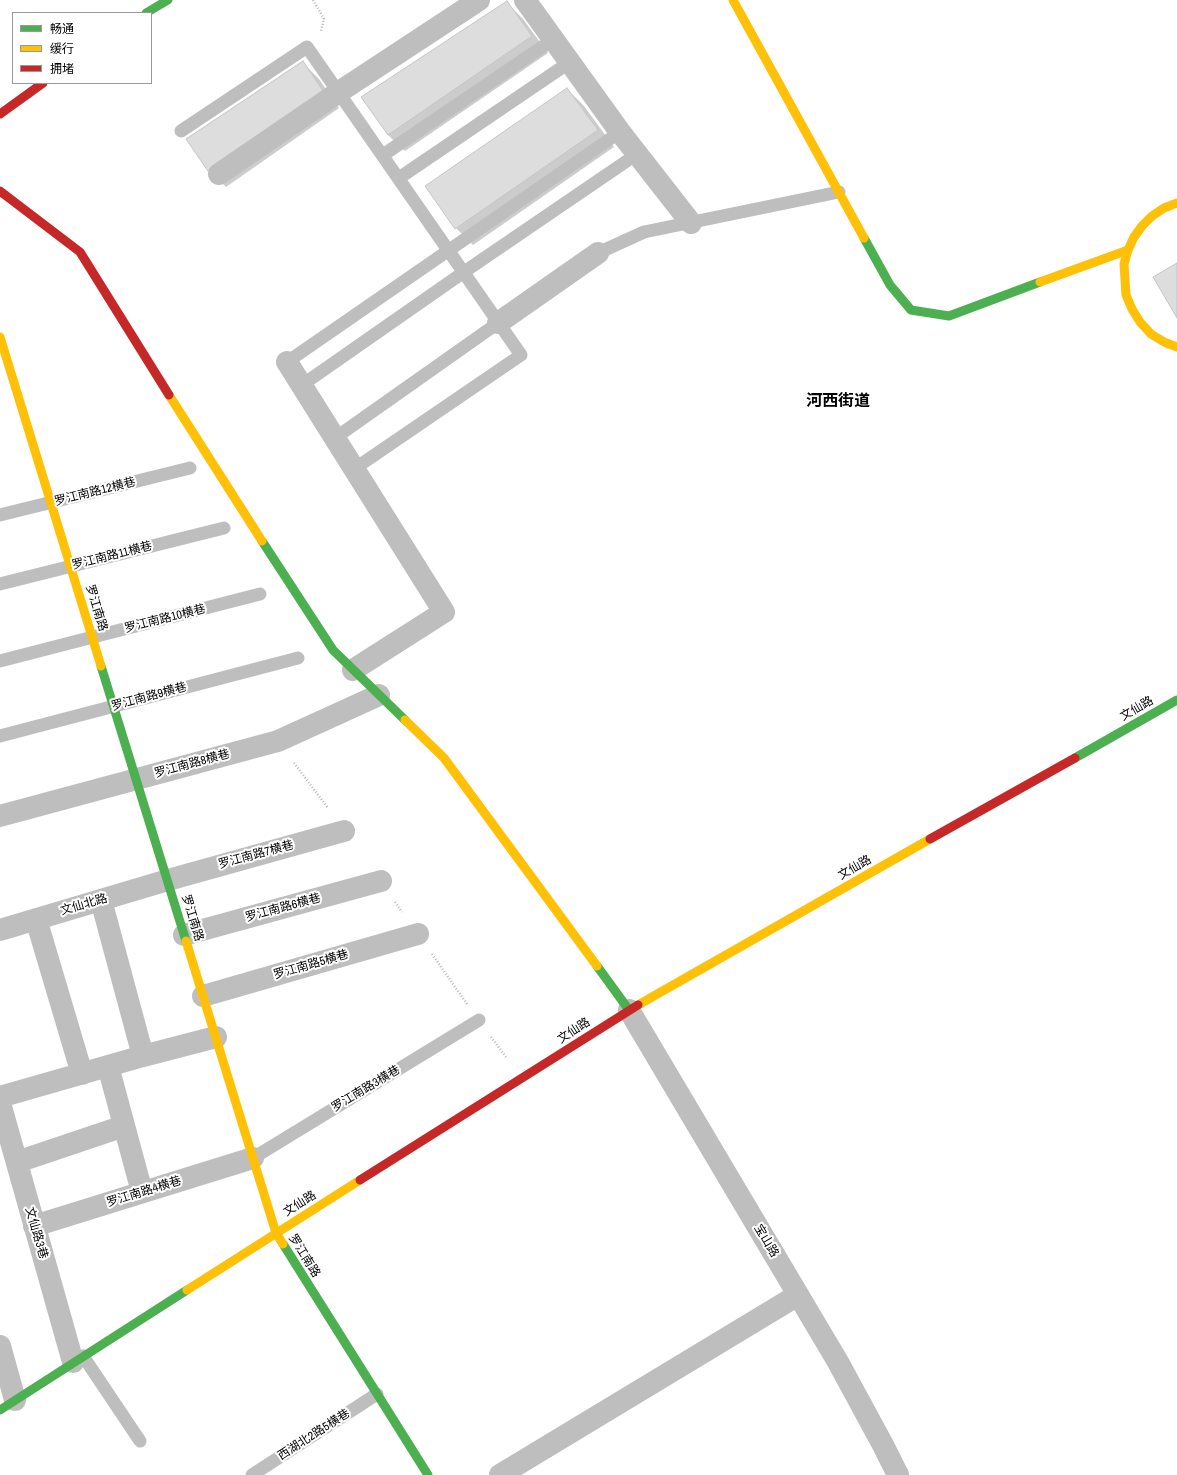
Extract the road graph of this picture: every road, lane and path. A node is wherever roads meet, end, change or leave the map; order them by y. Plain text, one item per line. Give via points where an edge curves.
1 (168, 0) edge
2 (480, 0) edge
3 (525, 0) edge
4 (733, 0) edge
5 (148, 12) edge
6 (554, 39) junction
7 (570, 62) junction
8 (42, 84) edge
9 (339, 92) junction
10 (0, 114) edge
11 (181, 131) dead end
12 (620, 132) junction
13 (637, 154) junction
14 (383, 155) junction
15 (219, 174) dead end
16 (399, 178) junction
17 (0, 191) edge
18 (839, 192) junction
19 (1177, 203) edge
20 (691, 223) junction
21 (449, 250) junction
22 (1128, 250) junction
23 (598, 253) joint
24 (464, 272) junction
25 (498, 323) junction
26 (0, 337) edge
27 (1177, 347) edge
28 (287, 362) joint
29 (302, 385) junction
30 (335, 438) junction
31 (190, 468) dead end
32 (354, 469) junction
33 (51, 503) junction
34 (0, 516) edge
35 (224, 528) dead end
36 (71, 566) junction
37 (0, 584) edge
38 (260, 594) dead end
39 (93, 637) junction
40 (298, 658) dead end
41 (0, 661) edge
42 (353, 670) junction
43 (379, 696) junction
44 (1177, 700) edge
45 (114, 706) junction
46 (0, 736) edge
47 (278, 741) junction
48 (136, 779) junction
49 (0, 816) edge
50 (344, 831) joint
51 (168, 880) junction
52 (381, 882) joint
53 (101, 900) junction
54 (36, 919) junction
55 (0, 930) edge
56 (418, 934) junction
57 (184, 935) junction
58 (203, 996) junction
59 (629, 1010) junction
60 (479, 1020) junction
61 (216, 1037) junction
62 (143, 1056) junction
63 (108, 1066) junction
64 (82, 1074) junction
65 (521, 1079) junction
66 (0, 1097) edge
67 (0, 1103) edge
68 (124, 1126) junction
69 (253, 1158) junction
70 (17, 1162) junction
71 (142, 1192) junction
72 (34, 1226) junction
73 (276, 1233) junction
74 (798, 1295) junction
75 (0, 1346) edge
76 (78, 1359) junction
77 (377, 1394) junction
78 (8, 1405) edge
79 (140, 1441) dead end
80 (252, 1475) edge
81 (428, 1475) edge
82 (500, 1475) edge
83 (898, 1475) edge

1 - 5 street
2 - 9 street
3 - 6 street
4 - 18 street
6 - 7 street
6 - 14 lane
7 - 12 street
7 - 16 lane
8 - 10 street
9 - 11 lane via 307,47
9 - 14 lane
9 - 15 street
12 - 13 street
12 - 21 lane
13 - 20 street
13 - 24 lane
14 - 16 lane
16 - 21 lane
17 - 42 street via 80,252 199,444 334,650
18 - 20 lane
18 - 22 street via 890,285 911,310 949,316
19 - 22 street via 1152,216 1134,237
20 - 23 lane via 644,232
21 - 24 lane
21 - 28 lane
22 - 27 street via 1124,264 1124,280 1126,295 1132,309 1151,334
23 - 25 street
24 - 25 lane
24 - 29 lane
25 - 30 lane
25 - 32 lane via 521,355
26 - 33 street, 罗江南路
28 - 29 street
29 - 30 street
30 - 32 street
31 - 33 lane, 罗江南路12横巷
32 - 42 street via 444,612
33 - 34 lane, 罗江南路12横巷
33 - 36 street, 罗江南路
35 - 36 lane, 罗江南路11横巷
36 - 37 lane, 罗江南路11横巷
36 - 39 street, 罗江南路
38 - 39 lane, 罗江南路10横巷
39 - 41 lane, 罗江南路10横巷
39 - 45 street, 罗江南路
40 - 45 lane, 罗江南路9横巷
42 - 43 street
43 - 47 street, 罗江南路8横巷
43 - 59 street via 444,758
44 - 59 street, 文仙路
45 - 46 lane, 罗江南路9横巷
45 - 48 street, 罗江南路
47 - 48 street, 罗江南路8横巷
47 - 50 path
48 - 49 street, 罗江南路8横巷
48 - 51 street, 罗江南路
50 - 51 street, 罗江南路7横巷
51 - 53 street, 文仙北路
51 - 57 street, 罗江南路
52 - 56 path
52 - 57 street, 罗江南路6横巷
53 - 54 street, 文仙北路
53 - 62 street
54 - 55 street, 文仙北路
54 - 64 street
56 - 58 street, 罗江南路5横巷
56 - 60 path
57 - 58 street, 罗江南路
58 - 61 street, 罗江南路
59 - 65 street, 文仙路
59 - 74 street, 宝山路
60 - 65 path
60 - 69 lane, 罗江南路3横巷
61 - 62 street
61 - 69 street, 罗江南路
62 - 63 street
63 - 64 street
63 - 68 street
64 - 66 street
65 - 73 street, 文仙路
67 - 70 street, 文仙路3巷
68 - 70 street
68 - 71 street
69 - 71 street, 罗江南路4横巷
69 - 73 street, 罗江南路
70 - 72 street, 文仙路3巷
71 - 72 street, 罗江南路4横巷
72 - 76 street, 文仙路3巷
73 - 76 street, 文仙路
73 - 77 street, 罗江南路
74 - 82 street
74 - 83 street, 宝山路 via 838,1362
75 - 78 street
76 - 78 street, 文仙路
76 - 79 lane
77 - 80 lane, 西湖北2路5横巷
77 - 81 street, 罗江南路

